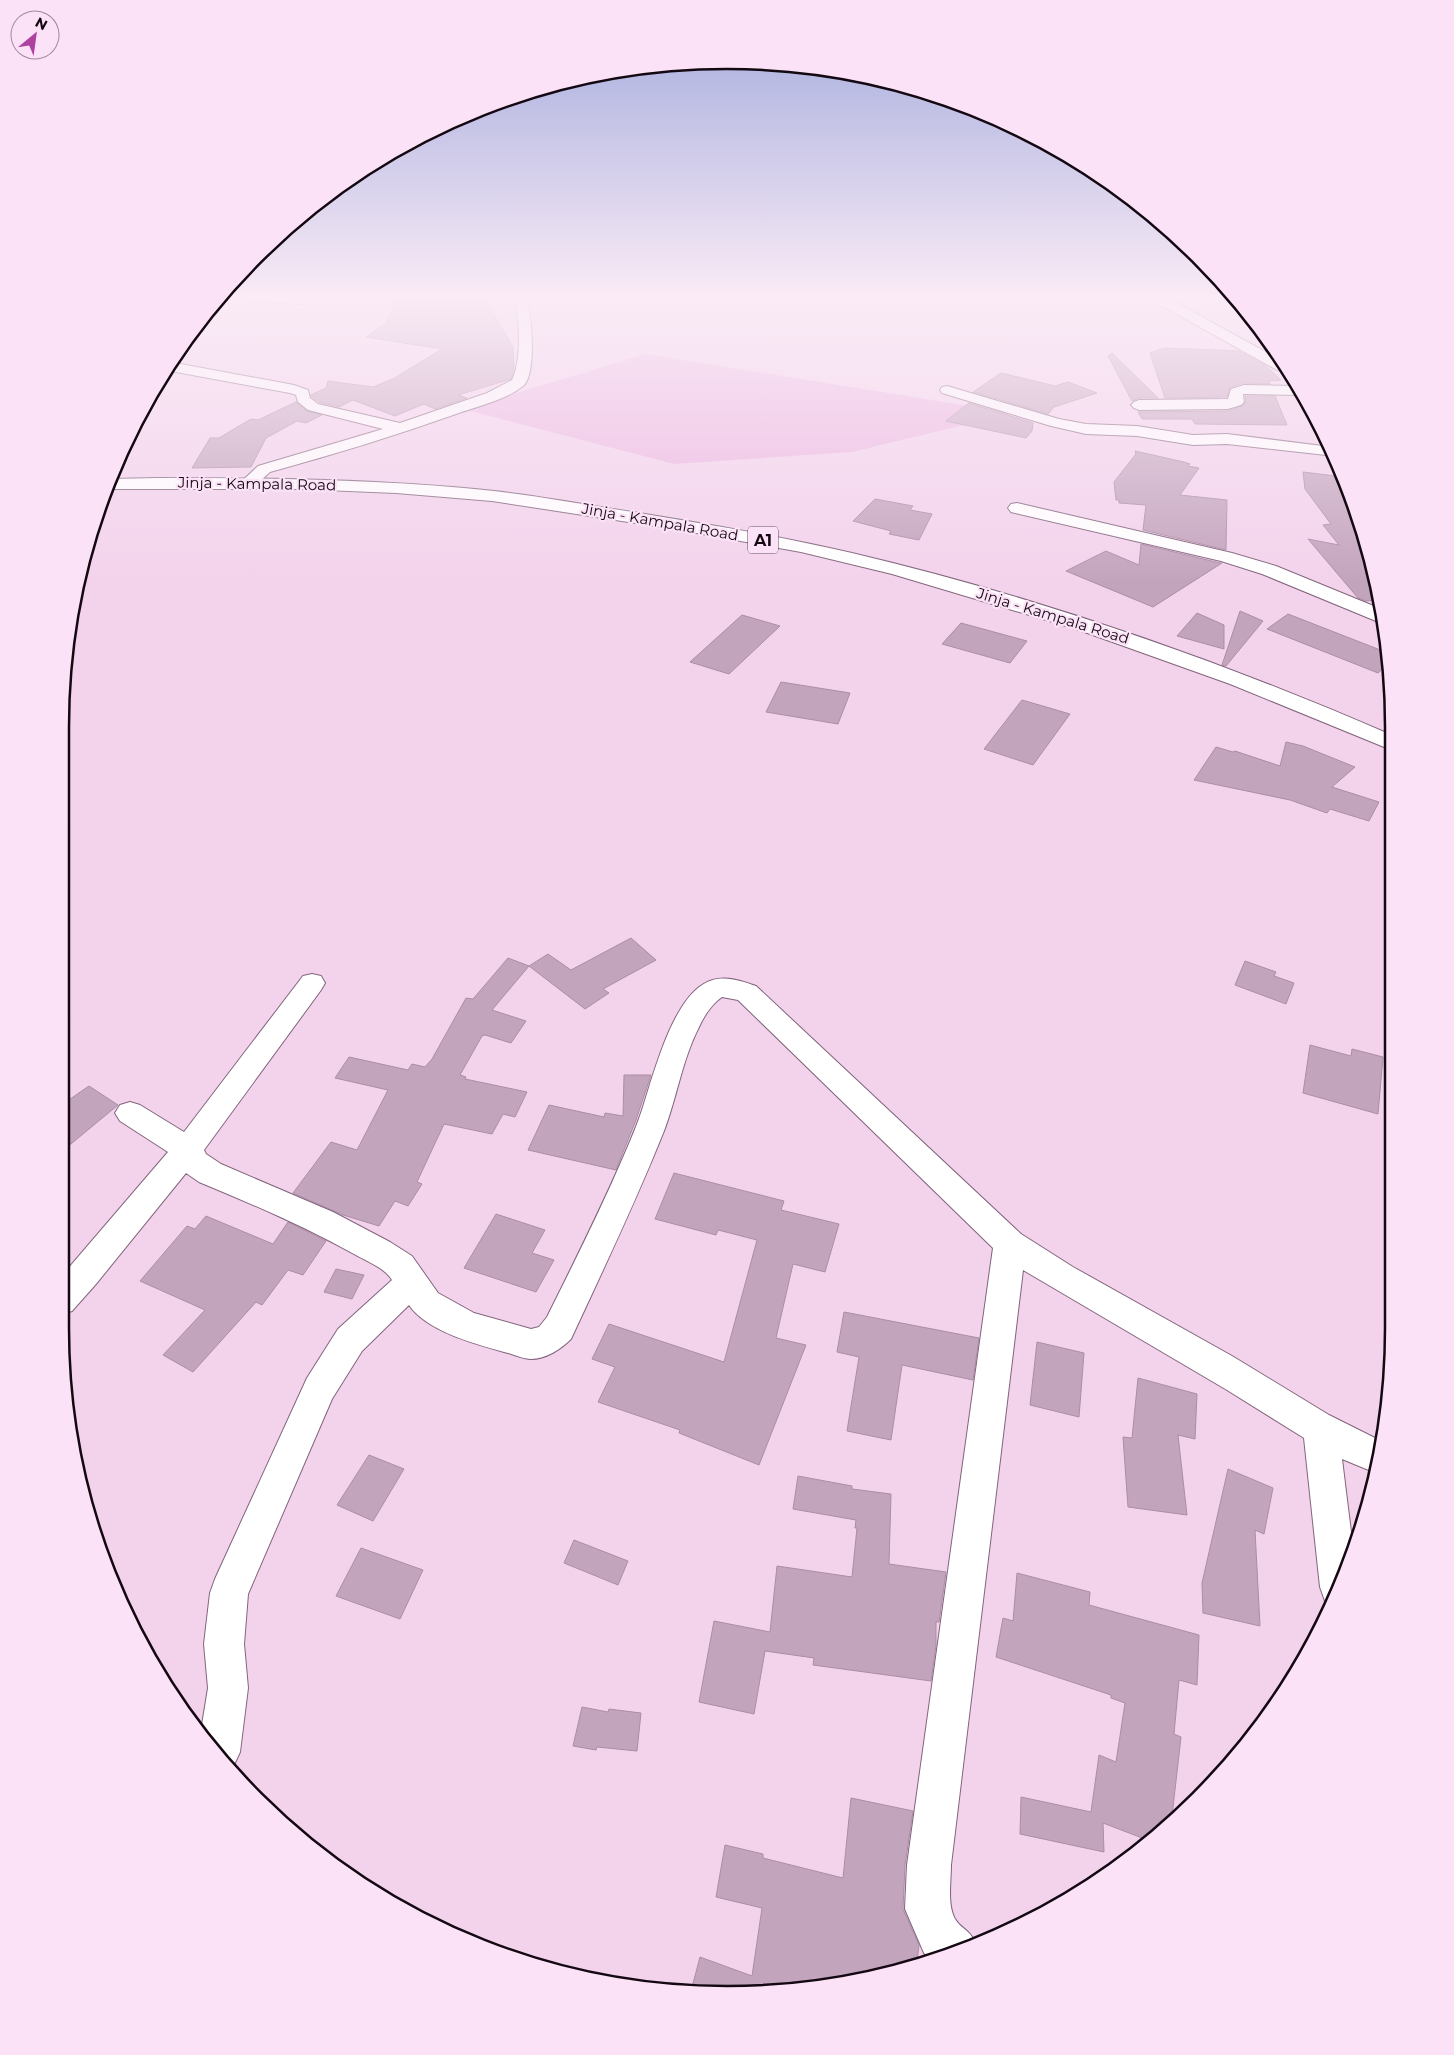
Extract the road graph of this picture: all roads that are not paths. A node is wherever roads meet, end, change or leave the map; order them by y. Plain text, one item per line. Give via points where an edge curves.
1 (296, 390) edge
2 (505, 390) edge
3 (947, 390) dead end
4 (1242, 390) edge
5 (1268, 390) edge
6 (1293, 391) edge
7 (1139, 405) dead end
8 (401, 428) junction
9 (1324, 451) edge
10 (249, 482) junction
11 (116, 484) edge
12 (1017, 508) dead end
13 (1375, 614) edge
14 (1385, 740) edge
15 (312, 983) dead end
16 (130, 1113) dead end
17 (188, 1149) junction
18 (1010, 1244) junction
19 (413, 1282) junction
20 (69, 1291) edge
21 (1321, 1431) junction
22 (1373, 1455) edge
23 (1337, 1573) edge
24 (220, 1747) edge
25 (952, 1946) edge

1 - 8 main road via 303,393 303,399 313,406
2 - 8 main road
3 - 9 main road via 1056,423 1086,428
4 - 7 main road via 1236,392 1236,402 1228,404
5 - 6 main road
8 - 10 main road via 264,469
10 - 11 main road, Jinja - Kampala Road / A1
10 - 14 main road, Jinja - Kampala Road / A1 via 399,488 495,497 671,524 852,558 1073,620 1195,662
12 - 13 main road via 1260,567
15 - 17 main road
16 - 17 main road
17 - 19 main road via 195,1163 210,1173 330,1226 402,1266
17 - 20 main road
18 - 19 main road via 748,993 718,987 707,995 683,1028 624,1194 559,1328 549,1339 530,1344 466,1326 426,1303
18 - 21 main road via 1053,1273 1220,1367
18 - 25 main road via 929,1865 928,1909 940,1937
19 - 24 main road via 350,1340 319,1389 229,1593 224,1644 228,1688
21 - 22 main road
21 - 23 main road

